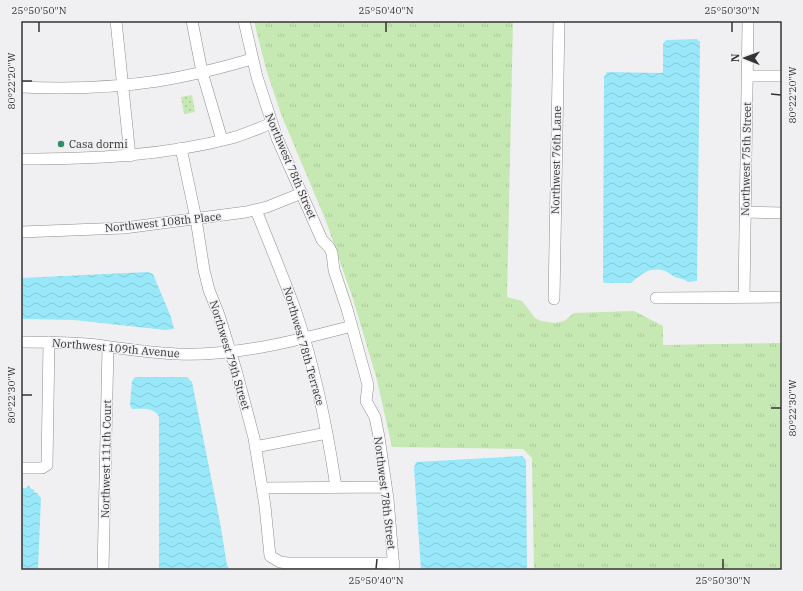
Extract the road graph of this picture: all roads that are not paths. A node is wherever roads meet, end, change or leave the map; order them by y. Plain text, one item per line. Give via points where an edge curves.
1 (116, 21) edge
2 (192, 21) edge
3 (244, 21) edge
4 (558, 21) edge
5 (748, 21) edge
6 (252, 59) junction
7 (202, 72) junction
8 (747, 76) junction
9 (782, 76) edge
10 (122, 85) junction
11 (21, 88) edge
12 (272, 123) junction
13 (222, 140) junction
14 (181, 148) junction
15 (130, 156) junction
16 (21, 159) edge
17 (302, 193) junction
18 (256, 210) junction
19 (745, 212) junction
20 (782, 213) edge
21 (196, 219) junction
22 (21, 232) edge
23 (782, 297) edge
24 (656, 298) dead end
25 (744, 298) junction
26 (554, 299) dead end
27 (352, 326) junction
28 (304, 338) junction
29 (21, 342) edge
30 (49, 342) junction
31 (108, 347) junction
32 (230, 351) junction
33 (327, 433) junction
34 (256, 447) junction
35 (21, 468) edge
36 (336, 487) junction
37 (386, 487) junction
38 (262, 488) junction
39 (394, 566) edge
40 (103, 570) edge

1 - 10 street
2 - 7 street
3 - 6 street, Northwest 78th Street
4 - 26 street, Northwest 76th Lane
5 - 8 street, Northwest 75th Street
6 - 7 street
6 - 12 street, Northwest 78th Street
7 - 10 street
7 - 13 street
8 - 9 street
8 - 19 street, Northwest 75th Street
10 - 11 street
10 - 15 street
12 - 13 street
12 - 17 street, Northwest 78th Street
13 - 14 street
14 - 15 street
14 - 21 street, Northwest 79th Street
15 - 16 street
17 - 18 street, Northwest 108th Place
17 - 27 street, Northwest 78th Street via 322,240 324,255 334,270
18 - 21 street, Northwest 108th Place
18 - 28 street, Northwest 78th Terrace via 280,268
19 - 20 street
19 - 25 street, Northwest 75th Street
21 - 22 street, Northwest 108th Place via 124,228
21 - 32 street, Northwest 79th Street via 207,283
23 - 25 street
24 - 25 street
27 - 28 street, Northwest 109th Avenue
27 - 37 street, Northwest 78th Street via 368,385 375,399 375,417
28 - 32 street, Northwest 109th Avenue
28 - 33 street, Northwest 78th Terrace
29 - 30 street, Northwest 109th Avenue
30 - 31 street, Northwest 109th Avenue
30 - 35 street via 47,464 42,468
31 - 32 street, Northwest 109th Avenue via 148,353
31 - 40 street, Northwest 111th Court
32 - 34 street, Northwest 79th Street
33 - 34 street
33 - 36 street, Northwest 78th Terrace
34 - 38 street, Northwest 79th Street
36 - 37 street
36 - 38 street
37 - 39 street, Northwest 78th Street
38 - 39 street, Northwest 79th Street via 270,556 275,561

